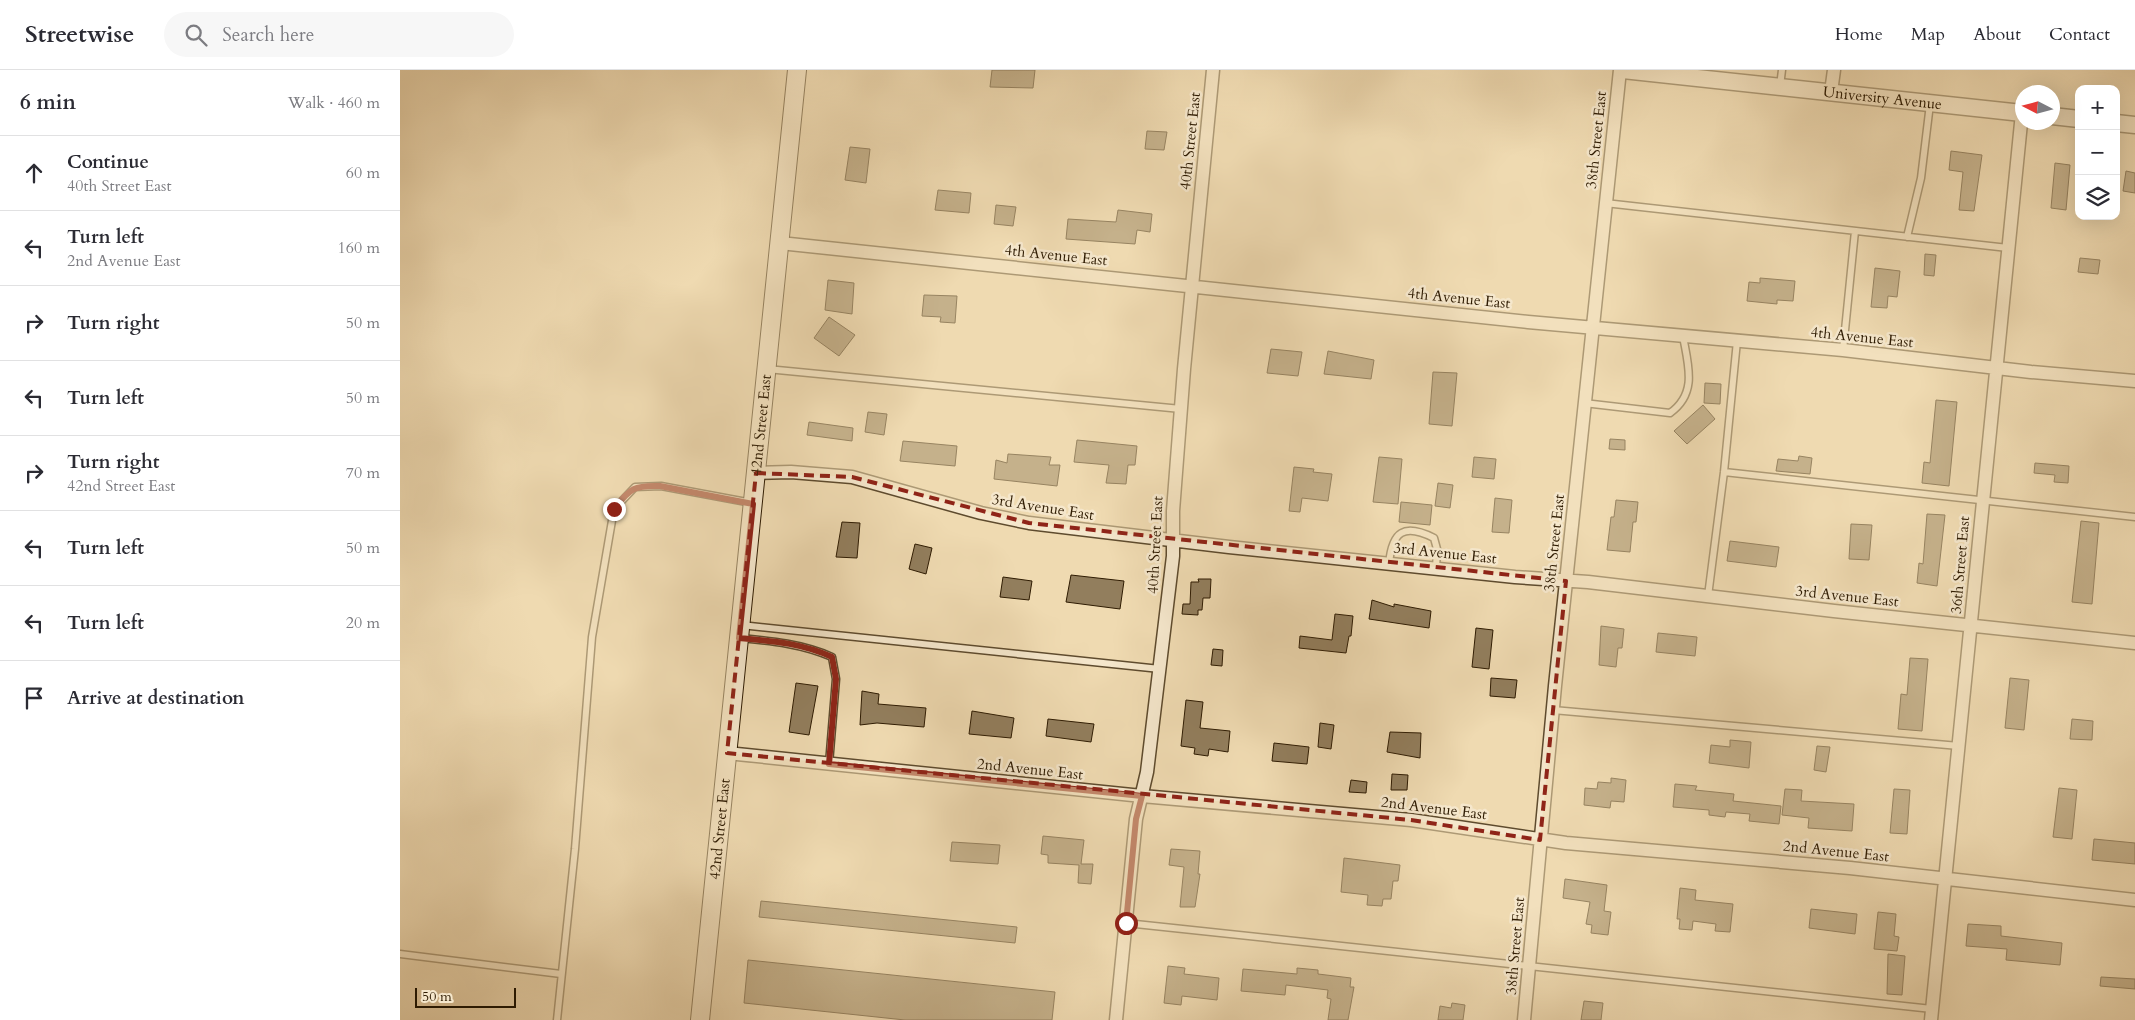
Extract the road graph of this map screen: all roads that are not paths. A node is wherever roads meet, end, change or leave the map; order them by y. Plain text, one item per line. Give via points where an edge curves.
1 (797, 70) edge
2 (1213, 70) edge
3 (1621, 70) edge
4 (1782, 70) edge
5 (1834, 70) edge
6 (1780, 87) junction
7 (1831, 92) junction
8 (1930, 103) junction
9 (2015, 112) edge
10 (2060, 117) edge
11 (2075, 119) edge
12 (2120, 123) edge
13 (2135, 125) edge
14 (2020, 130) edge
15 (1605, 203) junction
16 (1855, 231) junction
17 (1907, 237) junction
18 (780, 243) junction
19 (2008, 248) junction
20 (1192, 285) junction
21 (1592, 327) junction
22 (1683, 336) junction
23 (1737, 341) junction
24 (1843, 350) junction
25 (1996, 368) junction
26 (767, 369) junction
27 (2135, 381) edge
28 (1584, 403) junction
29 (1181, 410) junction
30 (1724, 472) junction
31 (756, 473) junction
32 (1982, 500) junction
33 (753, 504) junction
34 (2135, 517) edge
35 (1173, 540) junction
36 (1389, 564) junction
37 (1436, 569) junction
38 (1566, 580) junction
39 (1708, 596) junction
40 (1971, 625) junction
41 (740, 631) junction
42 (2135, 643) edge
43 (1160, 669) junction
44 (1553, 710) junction
45 (1959, 746) junction
46 (727, 754) junction
47 (829, 764) junction
48 (1142, 796) junction
49 (1540, 840) junction
50 (1945, 879) junction
51 (2135, 900) edge
52 (1126, 923) junction
53 (400, 954) edge
54 (1530, 966) junction
55 (561, 974) junction
56 (1932, 1014) edge
57 (557, 1020) edge
58 (700, 1020) edge
59 (1116, 1020) edge
60 (1524, 1020) edge

1 - 18 main road, 42nd Street East
2 - 20 street, 40th Street East
3 - 6 street, University Avenue
3 - 15 street, 38th Street East
4 - 6 lane
5 - 7 street
6 - 7 street, University Avenue
7 - 8 street, University Avenue
8 - 9 street, University Avenue
8 - 17 lane via 1921,178
10 - 11 street
12 - 13 street
14 - 19 street, 36th Street East
15 - 16 lane
15 - 21 street, 38th Street East
16 - 17 lane
16 - 24 lane
17 - 19 lane
18 - 20 street, 4th Avenue East
18 - 26 main road, 42nd Street East
19 - 25 street, 36th Street East
20 - 21 street, 4th Avenue East
20 - 29 street, 40th Street East
21 - 22 street, 4th Avenue East
21 - 28 street, 38th Street East
22 - 23 street, 4th Avenue East
22 - 28 lane via 1689,370 1688,390 1682,405 1670,414
23 - 24 street, 4th Avenue East
23 - 30 lane
24 - 25 street, 4th Avenue East
25 - 27 street, 4th Avenue East
25 - 32 street, 36th Street East
26 - 29 lane
26 - 31 main road, 42nd Street East
28 - 38 street, 38th Street East
29 - 35 street, 40th Street East
30 - 32 lane
30 - 39 lane
31 - 33 main road, 42nd Street East
31 - 35 street, 3rd Avenue East via 852,477 1029,523
32 - 34 lane
32 - 40 street, 36th Street East
33 - 41 main road, 42nd Street East
33 - 55 lane via 646,486 635,487 614,509 592,637
35 - 36 street, 3rd Avenue East
35 - 43 street, 40th Street East
36 - 37 street, 3rd Avenue East
36 - 37 lane via 1391,545 1397,535 1410,530 1420,531 1434,538
37 - 38 street, 3rd Avenue East
38 - 39 street, 3rd Avenue East
38 - 44 street, 38th Street East
39 - 40 street, 3rd Avenue East
40 - 42 street, 3rd Avenue East
40 - 45 street, 36th Street East
41 - 43 lane
41 - 46 main road, 42nd Street East
41 - 47 lane via 818,650 832,657 836,679
43 - 48 street, 40th Street East
44 - 45 lane
44 - 49 street, 38th Street East
45 - 50 street, 36th Street East
46 - 47 street, 2nd Avenue East
46 - 58 main road, 42nd Street East
47 - 48 street, 2nd Avenue East
48 - 49 street, 2nd Avenue East via 1411,820
48 - 52 street, 40th Street East via 1136,819
49 - 50 street, 2nd Avenue East
49 - 54 street, 38th Street East
50 - 51 street, 2nd Avenue East
50 - 56 street, 36th Street East
52 - 54 lane
52 - 59 street, 40th Street East
53 - 55 lane
54 - 56 lane
54 - 60 street, 38th Street East
55 - 57 lane

